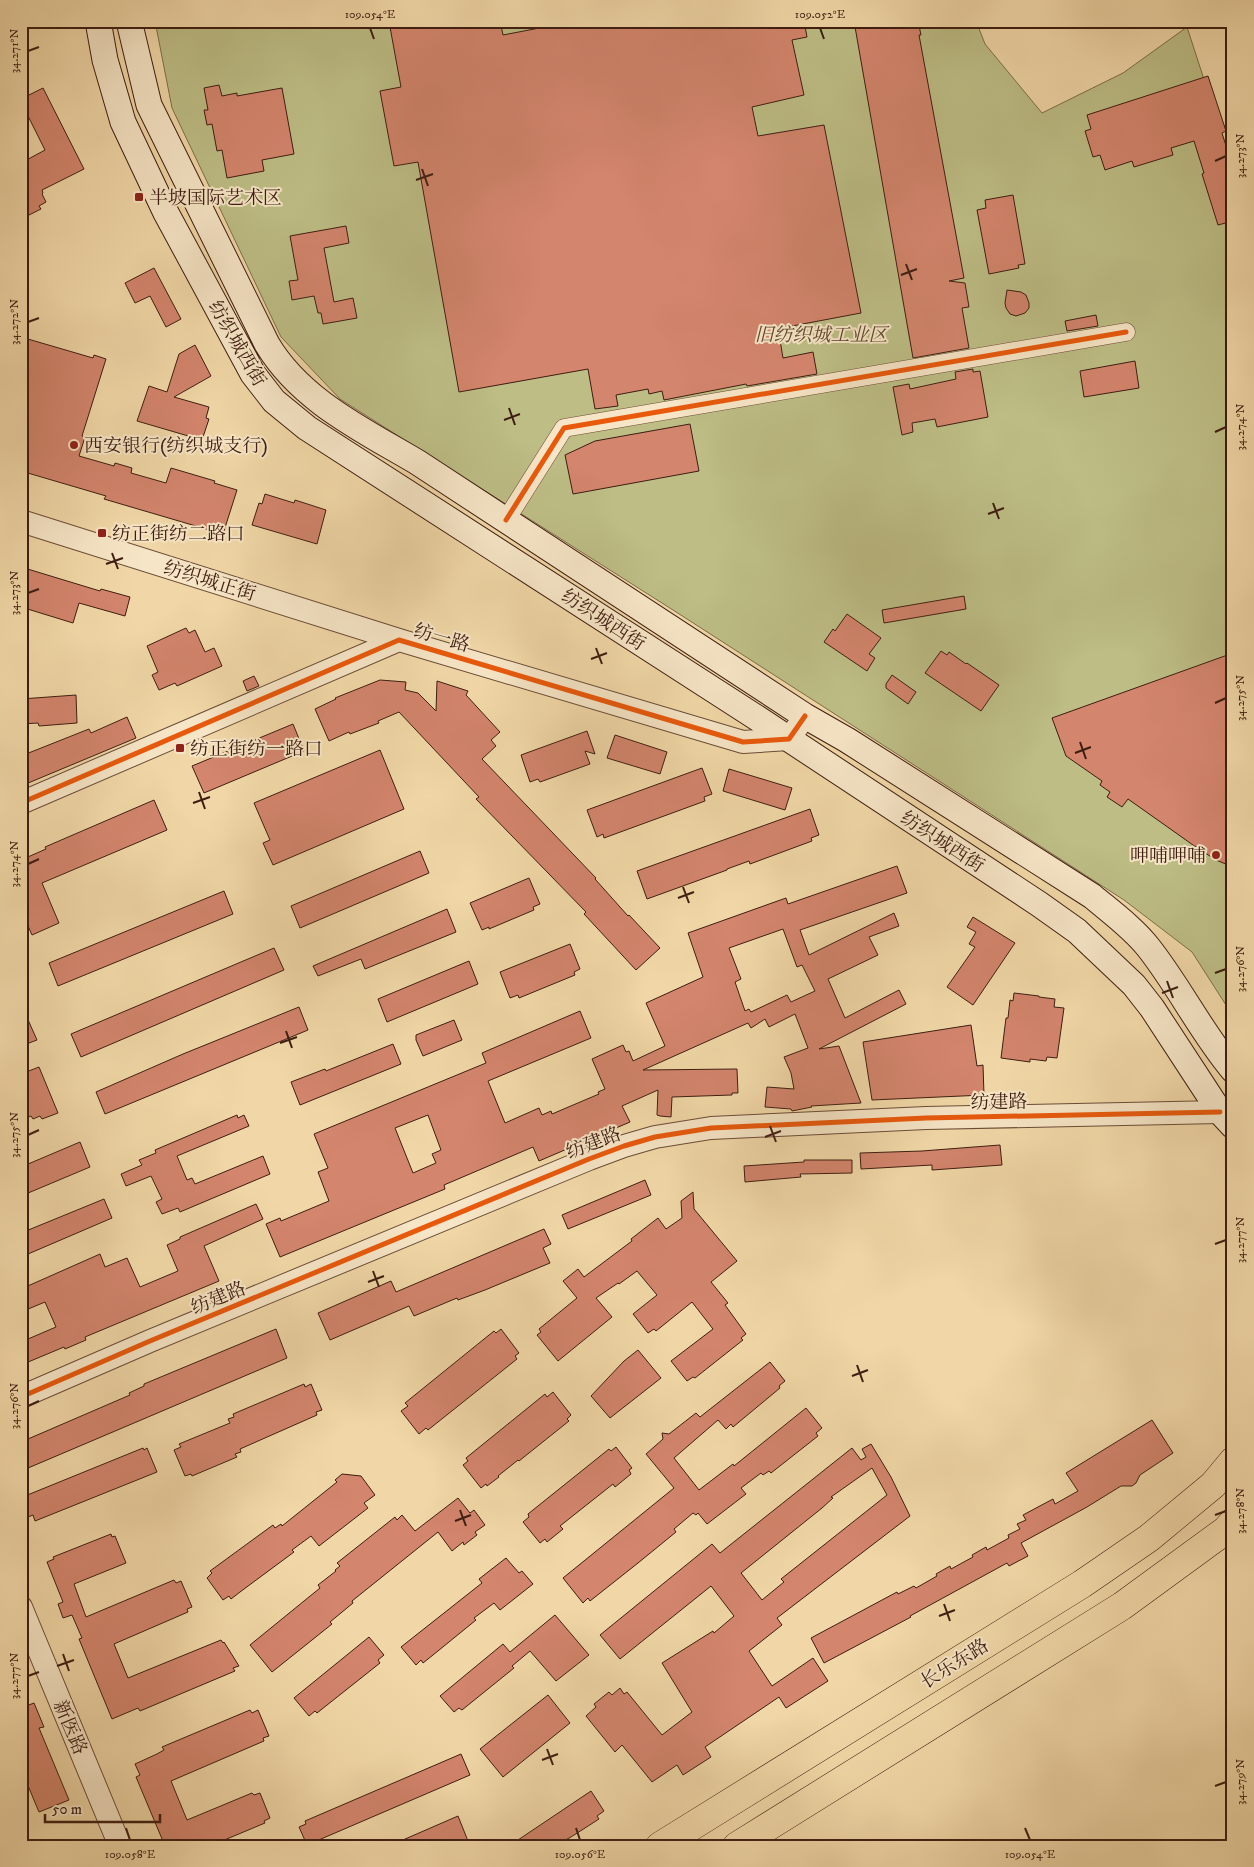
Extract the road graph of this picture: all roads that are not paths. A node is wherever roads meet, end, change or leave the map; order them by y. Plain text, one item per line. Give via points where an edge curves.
1 (98, 21) edge
2 (129, 21) edge
3 (1126, 332) dead end
4 (506, 520) junction
5 (21, 521) edge
6 (399, 640) junction
7 (805, 716) junction
8 (789, 740) junction
9 (21, 803) edge
10 (1233, 1070) edge
11 (1226, 1119) edge
12 (21, 1397) edge
13 (1233, 1461) edge
14 (1233, 1522) edge
15 (21, 1608) edge
16 (120, 1846) edge
17 (660, 1846) edge
18 (737, 1846) edge

1 - 8 main road, 纺织城西街 via 105,60 133,144 235,342 253,374 274,401 307,428
2 - 4 main road, 纺织城西街 via 149,105 274,356 294,379 328,407
3 - 4 street via 564,428
4 - 7 main road, 纺织城西街
5 - 6 street, 纺织城正街
6 - 8 street, 纺一路 via 743,742
6 - 9 street, 纺一路
7 - 8 street
7 - 10 main road, 纺织城西街 via 1092,896 1147,946
8 - 11 main road, 纺织城西街 via 1077,931 1134,985
11 - 12 street, 纺建路 via 916,1118 711,1128 656,1137 589,1159
13 - 17 main road, 长乐东路 via 1213,1485 1149,1538 1082,1584
14 - 18 main road via 1122,1606
15 - 16 street, 新医路

